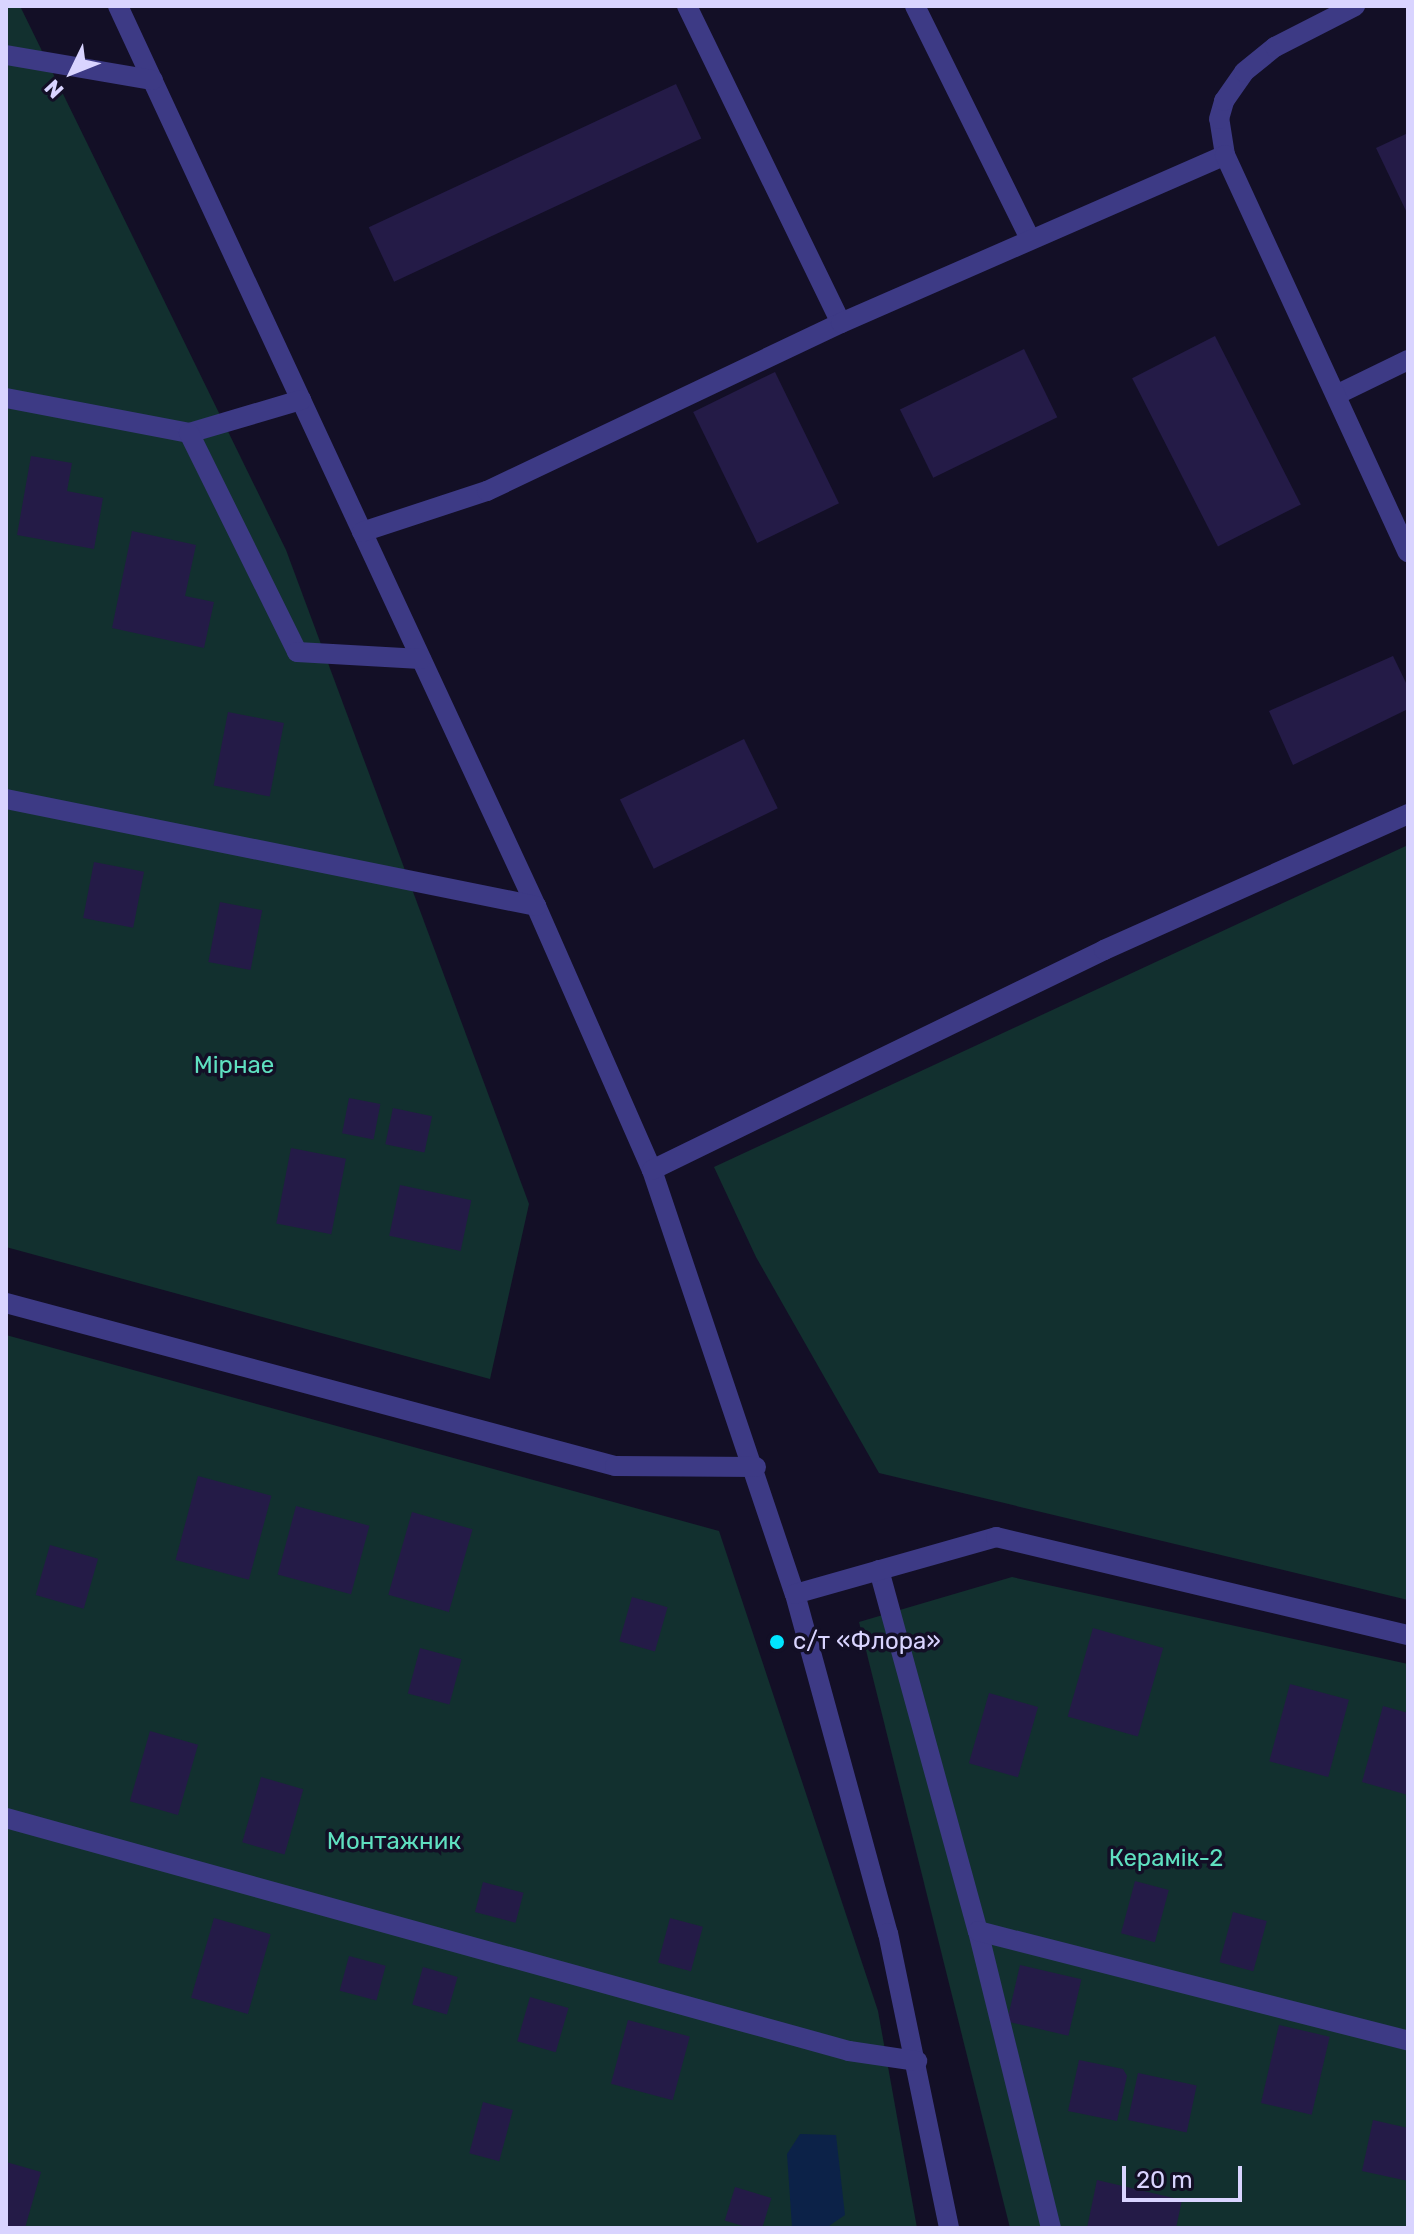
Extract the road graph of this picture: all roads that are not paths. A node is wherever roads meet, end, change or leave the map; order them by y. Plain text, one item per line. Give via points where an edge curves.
1 (118, 6) edge
2 (687, 6) edge
3 (915, 6) edge
4 (1355, 6) edge
5 (6, 55) edge
6 (153, 80) junction
7 (1225, 155) junction
8 (1030, 239) junction
9 (841, 323) junction
10 (1408, 360) edge
11 (1336, 395) junction
12 (6, 398) edge
13 (301, 400) junction
14 (189, 433) junction
15 (362, 532) junction
16 (1408, 552) edge
17 (421, 659) junction
18 (6, 799) edge
19 (1408, 814) edge
20 (536, 906) junction
21 (652, 1170) junction
22 (6, 1303) edge
23 (756, 1467) junction
24 (879, 1570) junction
25 (795, 1594) junction
26 (1408, 1635) edge
27 (6, 1818) edge
28 (978, 1931) junction
29 (1408, 2041) edge
30 (917, 2061) junction
31 (949, 2228) edge
32 (1051, 2228) edge

1 - 6 street
2 - 9 street
3 - 8 street
4 - 7 street via 1275,47 1244,72 1224,101 1219,119
5 - 6 street
6 - 13 street
7 - 8 street
7 - 11 street
8 - 9 street
9 - 15 street via 487,491
10 - 11 street
11 - 16 street
12 - 14 street
13 - 14 street
13 - 15 street
14 - 17 street via 297,652
15 - 17 street
17 - 20 street
18 - 20 street
19 - 21 street via 1104,950
20 - 21 street
21 - 23 street
22 - 23 street via 615,1466
23 - 25 street
24 - 25 street
24 - 26 street via 996,1537
24 - 28 street
25 - 30 street via 888,1933
27 - 30 street via 849,2051
28 - 29 street
28 - 32 street
30 - 31 street

